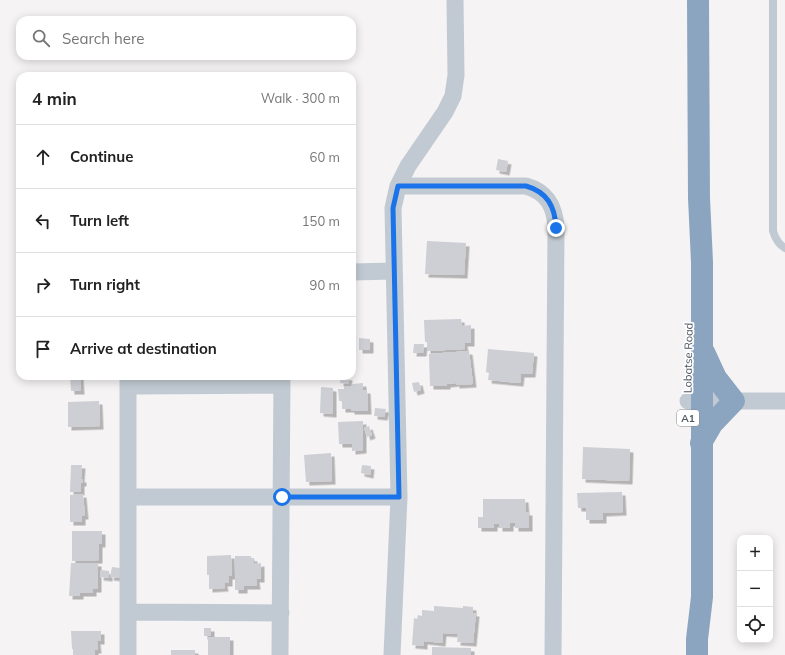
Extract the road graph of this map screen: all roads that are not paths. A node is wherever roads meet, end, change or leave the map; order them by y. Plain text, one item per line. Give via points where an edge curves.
1 (456, 0) edge
2 (698, 0) edge
3 (773, 0) edge
4 (398, 186) junction
5 (698, 198) junction
6 (785, 248) edge
7 (394, 271) junction
8 (356, 272) edge
9 (702, 347) junction
10 (282, 380) edge
11 (128, 381) edge
12 (734, 401) junction
13 (785, 401) edge
14 (694, 402) junction
15 (701, 443) junction
16 (128, 497) junction
17 (282, 497) junction
18 (399, 497) junction
19 (129, 612) junction
20 (281, 613) junction
21 (697, 647) edge
22 (128, 655) edge
23 (280, 655) edge
24 (392, 655) edge
25 (553, 655) edge

1 - 4 street via 456,75 453,96
2 - 5 highway, Lobatse Road / A1
3 - 6 lane via 773,230 774,236
4 - 7 street via 393,208
4 - 25 street via 526,186 544,195 554,211 556,228
5 - 9 highway, Lobatse Road / A1 via 702,262
5 - 14 highway, Lobatse Road / A1 via 689,258
7 - 8 street
7 - 18 street
9 - 12 highway via 716,378
9 - 14 highway, Lobatse Road / A1
10 - 11 street
10 - 17 street
11 - 16 street
12 - 13 street
12 - 14 street
12 - 15 highway via 712,424
14 - 15 highway, Lobatse Road / A1
14 - 21 highway, Lobatse Road / A1 via 689,597
15 - 21 highway, Lobatse Road / A1 via 702,597
16 - 17 street
16 - 19 street
17 - 18 street
17 - 20 street
18 - 24 street
19 - 20 street
19 - 22 street
20 - 23 street

